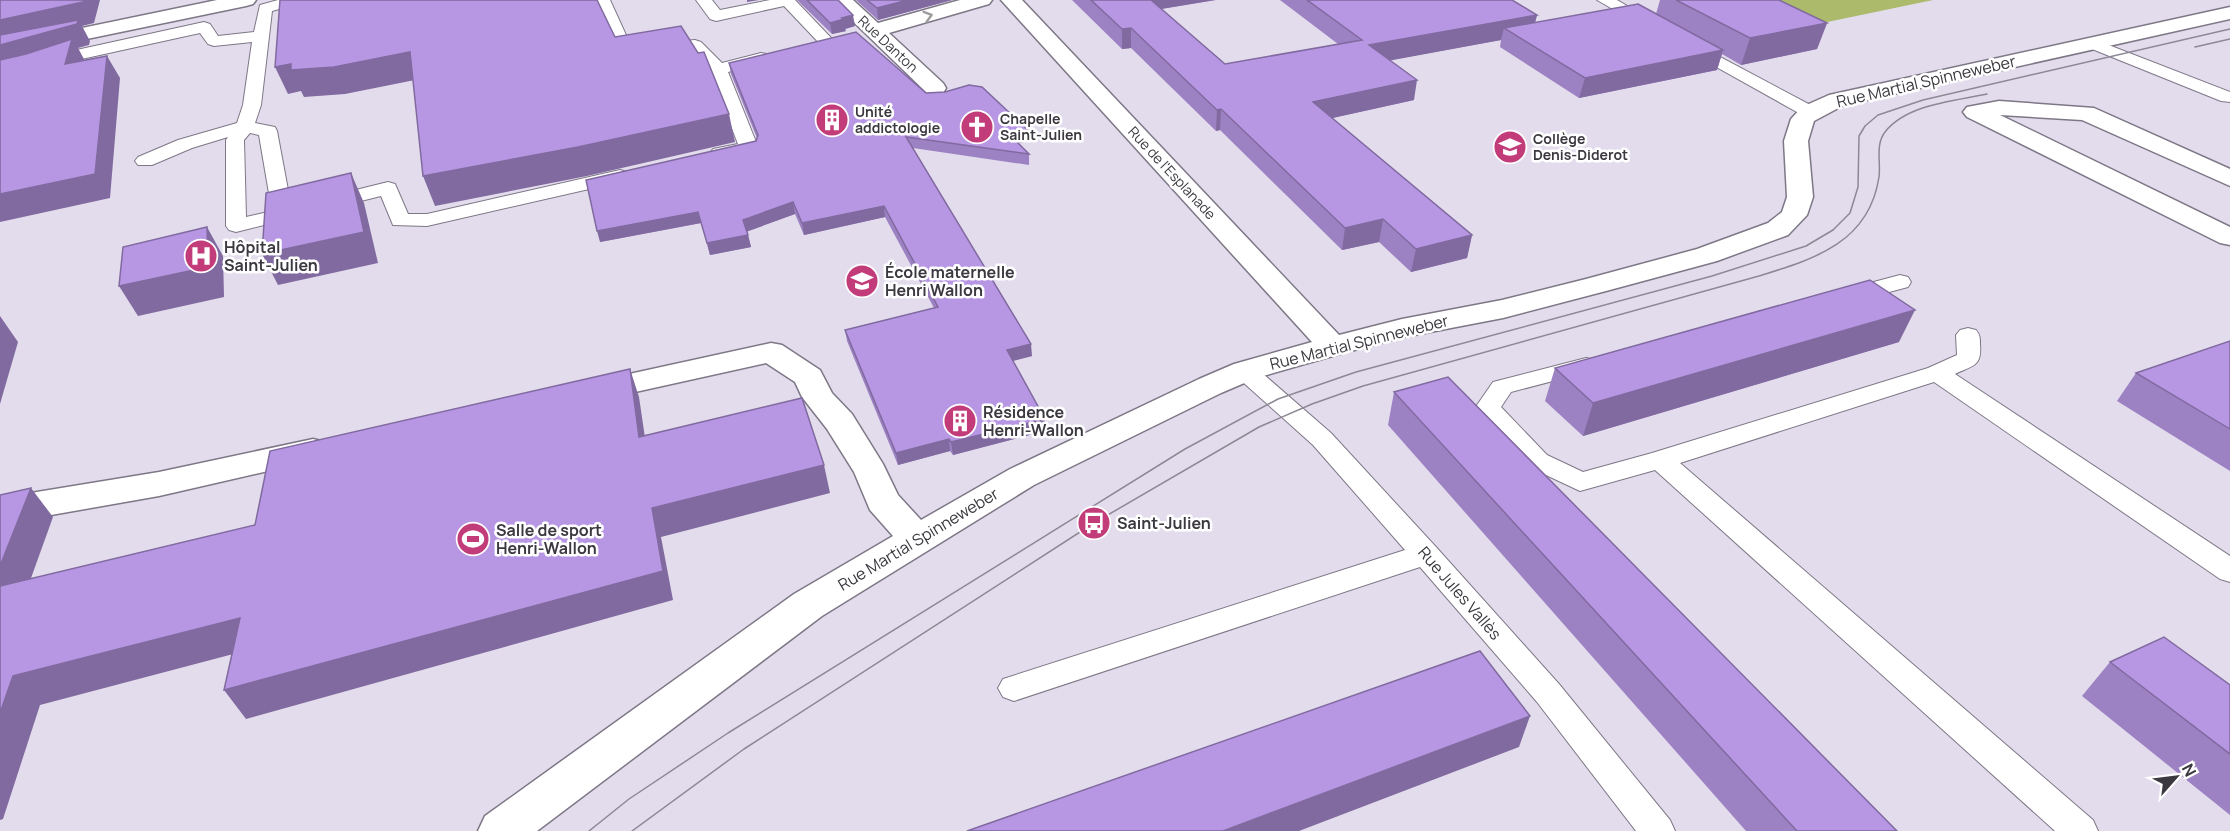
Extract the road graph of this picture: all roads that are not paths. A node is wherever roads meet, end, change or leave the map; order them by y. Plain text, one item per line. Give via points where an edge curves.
1 (246, 0) edge
2 (296, 0) edge
3 (602, 0) edge
4 (704, 0) edge
5 (841, 0) edge
6 (982, 0) edge
7 (1011, 0) edge
8 (1605, 0) edge
9 (2230, 13) edge
10 (860, 34) junction
11 (261, 36) junction
12 (826, 42) junction
13 (2093, 44) junction
14 (805, 47) edge
15 (0, 51) edge
16 (783, 52) edge
17 (718, 69) junction
18 (0, 78) edge
19 (935, 88) dead end
20 (2229, 98) edge
21 (1810, 112) junction
22 (245, 126) junction
23 (703, 157) edge
24 (145, 161) dead end
25 (634, 173) edge
26 (2230, 177) edge
27 (280, 209) edge
28 (2230, 237) edge
29 (1900, 282) dead end
30 (1821, 303) edge
31 (1968, 335) dead end
32 (1332, 346) junction
33 (1605, 360) edge
34 (1245, 371) junction
35 (1937, 373) junction
36 (558, 398) edge
37 (339, 444) edge
38 (1660, 460) junction
39 (0, 511) edge
40 (916, 538) junction
41 (1426, 554) junction
42 (2230, 571) edge
43 (1014, 688) dead end
44 (501, 831) edge
45 (1657, 831) edge
46 (2080, 831) edge

1 - 15 street
2 - 11 lane via 265,8
3 - 17 lane via 625,51 695,45
4 - 12 lane via 716,16 787,1
5 - 10 street, Rue Danton
10 -> 6 street
7 - 32 street, Rue de l'Esplanade
8 - 21 lane
9 - 13 street, Rue Martial Spinneweber
10 - 12 lane
10 - 19 street, Rue Danton
11 - 18 lane via 214,41 204,27 72,56
11 - 22 lane via 252,105
12 - 14 lane
13 - 20 lane
13 - 21 street, Rue Martial Spinneweber via 1837,100
16 - 17 lane
17 - 23 lane via 749,147
21 - 32 street, Rue Martial Spinneweber via 1796,141 1800,197 1794,215 1778,229 1707,255 1596,285
22 - 24 lane
22 - 25 lane via 235,140 236,226 388,188 400,221 427,220
22 - 27 lane via 268,131
26 - 28 street via 2086,113 1999,108 1975,112
29 - 30 lane
31 - 35 lane via 1969,358
32 - 34 street, Rue Martial Spinneweber
33 - 38 lane via 1502,387 1488,408 1538,461 1580,482
34 - 40 street, Rue Martial Spinneweber via 1022,477
34 - 41 lane, Rue Jules Vallès via 1322,440
35 - 38 lane
35 - 42 lane
36 - 40 street via 771,352 809,377 818,397 840,422 871,472 883,501
37 - 39 street via 159,484
38 - 46 lane
40 - 44 street, Rue Martial Spinneweber via 808,605
41 - 43 lane
41 - 45 lane, Rue Jules Vallès via 1548,693

